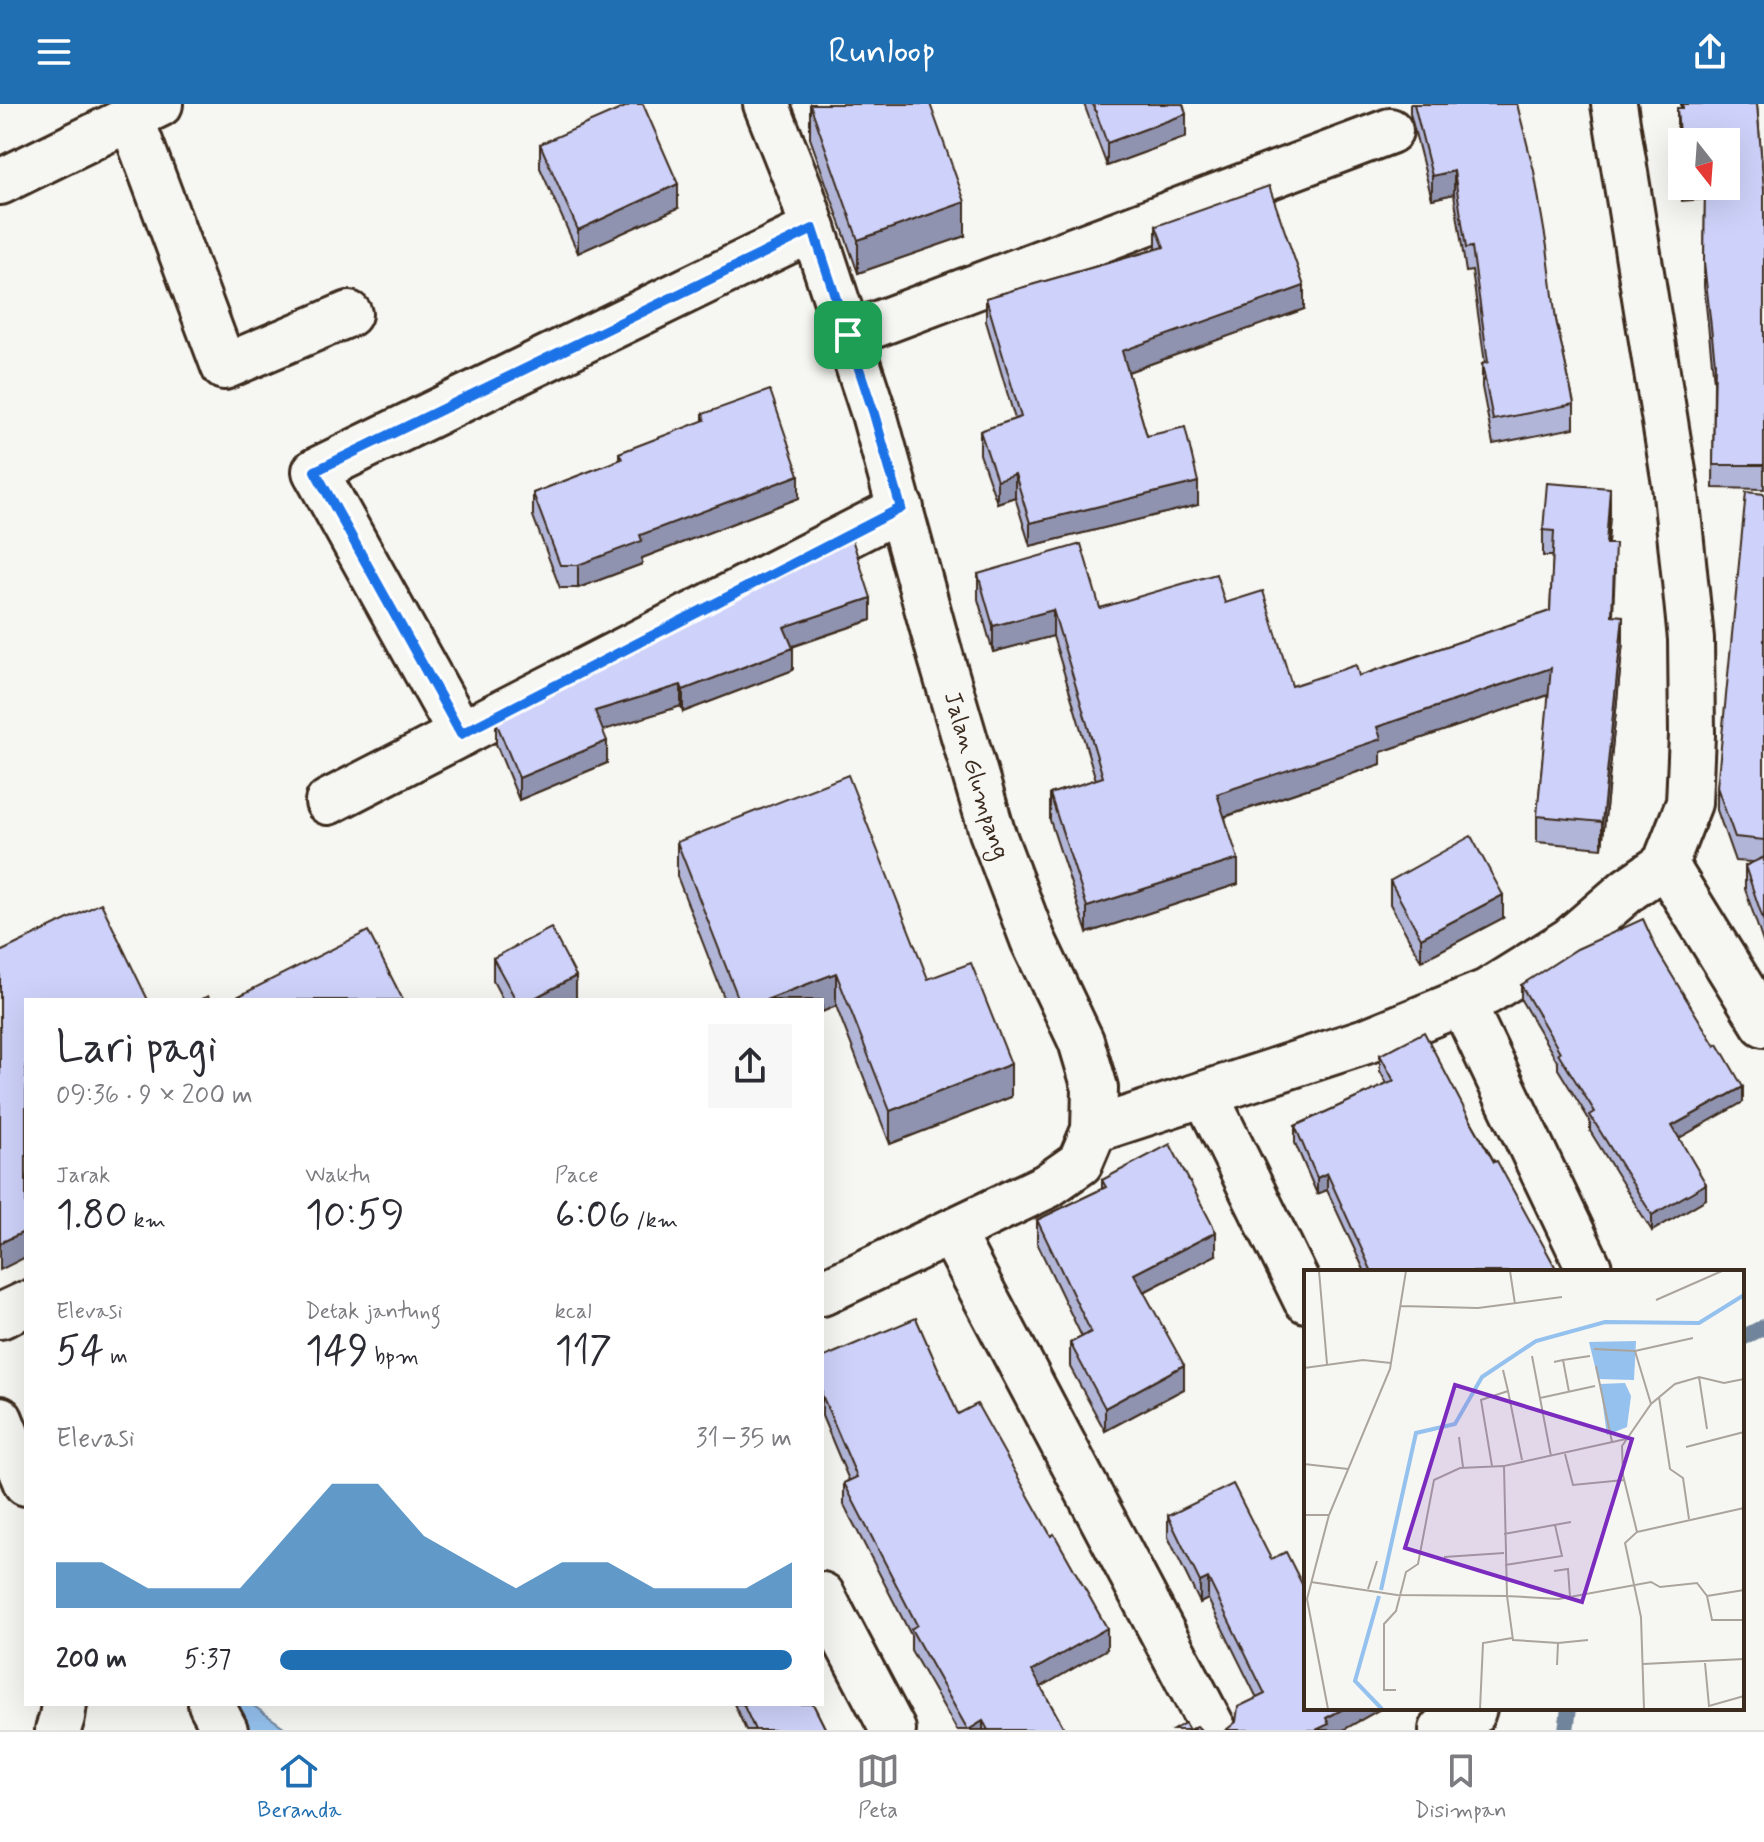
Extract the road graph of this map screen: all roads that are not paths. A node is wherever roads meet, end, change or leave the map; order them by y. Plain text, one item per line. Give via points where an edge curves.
1 (766, 104) edge
2 (1614, 104) edge
3 (145, 111) edge
4 (1390, 131) dead end
5 (0, 182) edge
6 (813, 229) junction
7 (349, 314) dead end
8 (848, 335) junction
9 (901, 508) junction
10 (461, 734) junction
11 (328, 802) dead end
12 (1665, 864) junction
13 (1462, 1002) junction
14 (1764, 1024) edge
15 (1205, 1094) junction
16 (1094, 1130) junction
17 (951, 1232) junction
18 (1589, 1268) dead end
19 (824, 1292) edge
20 (1304, 1296) edge
21 (24, 1305) edge
22 (0, 1316) edge
23 (0, 1419) edge
24 (24, 1478) edge
25 (824, 1599) edge
26 (212, 1706) edge
27 (1473, 1710) edge
28 (225, 1730) edge
29 (893, 1730) edge
30 (1214, 1730) edge
31 (1442, 1730) edge

1 - 6 street, Jalan Glumpang
2 - 12 street via 1675,484 1691,639 1689,803
3 - 5 street
3 - 7 street via 224,367
4 - 8 street
6 - 8 street, Jalan Glumpang
6 - 10 street via 315,471
8 - 9 street, Jalan Glumpang
9 - 10 street
9 - 16 street, Jalan Glumpang via 992,832 1033,940 1081,1041 1095,1088
10 - 11 street
12 - 13 street via 1570,940
12 - 14 street
13 - 15 street via 1366,1041
13 - 18 street
15 - 16 street
15 - 20 street
16 - 17 street, Jalan Glumpang via 1080,1163 1047,1186
17 - 19 street, Jalan Glumpang
17 - 30 street
21 - 22 street
23 - 24 street
25 - 29 street
26 - 28 street
27 - 31 street

